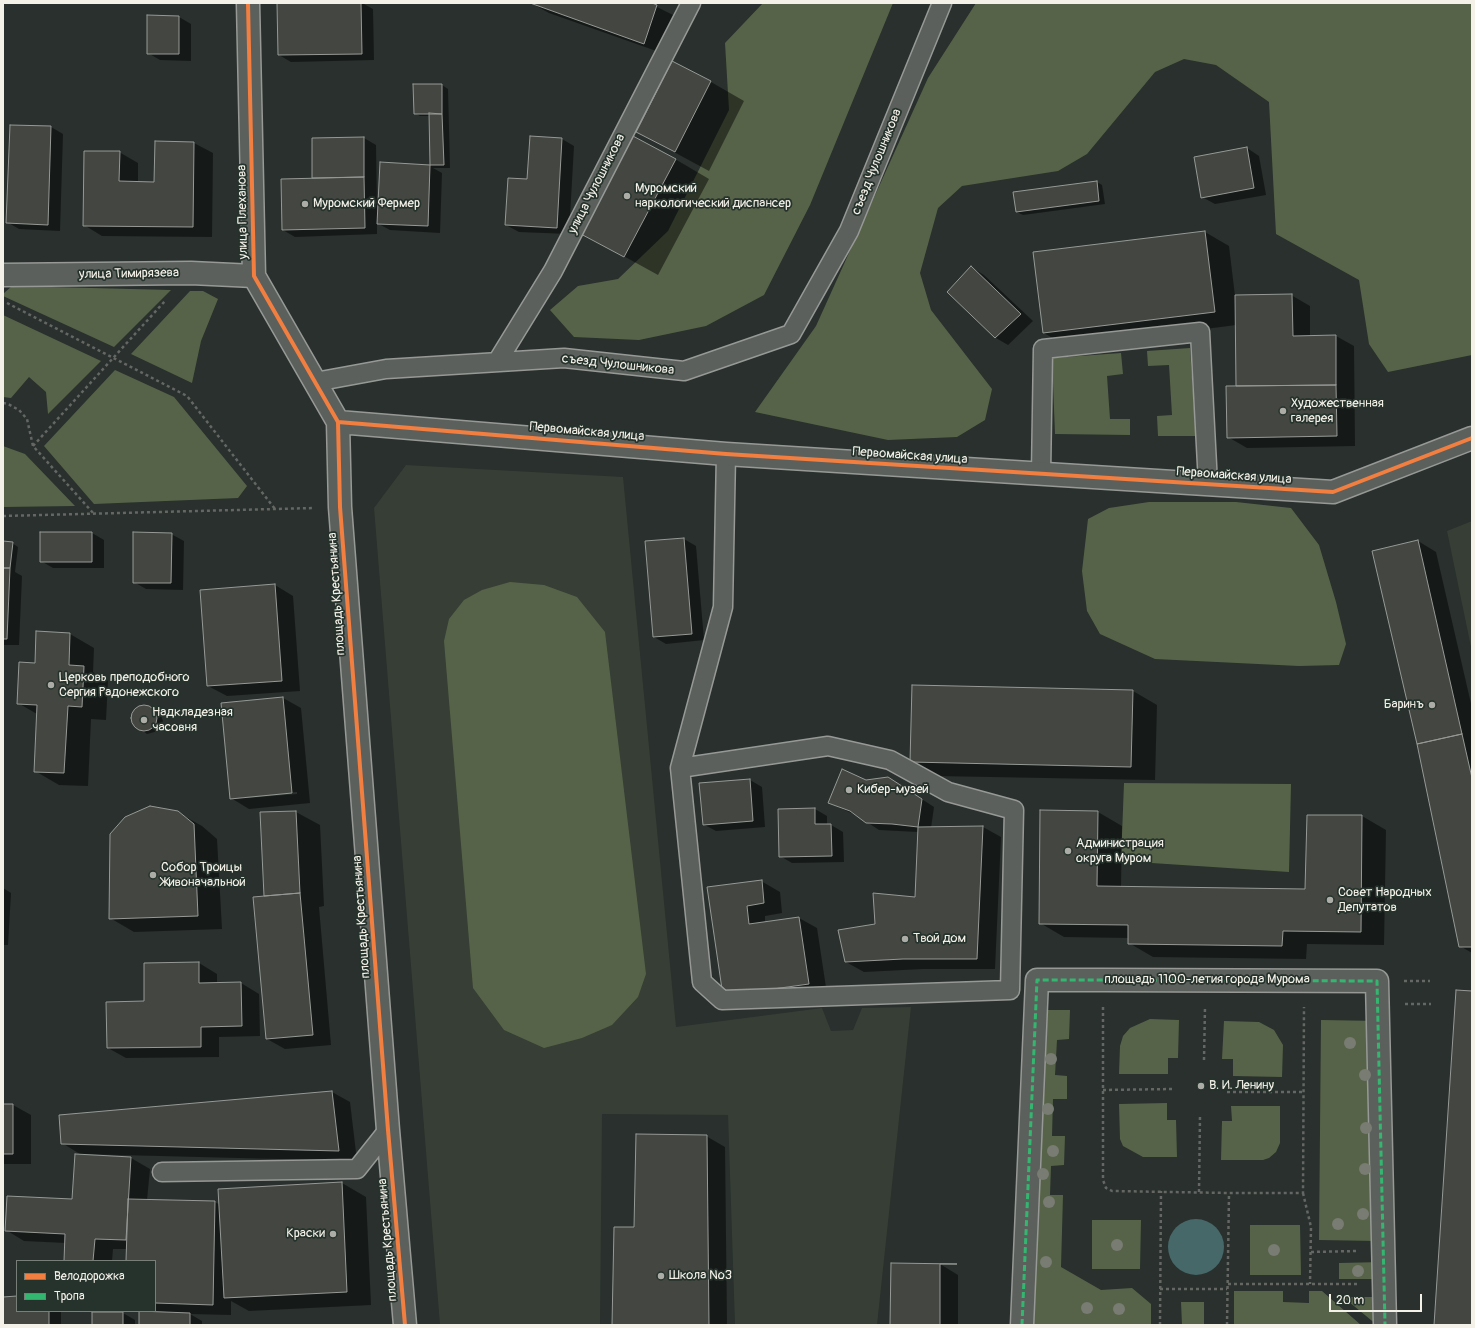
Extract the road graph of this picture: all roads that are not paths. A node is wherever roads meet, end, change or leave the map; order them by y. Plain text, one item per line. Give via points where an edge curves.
1 (248, 3) edge
2 (691, 3) edge
3 (942, 3) edge
4 (3, 275) edge
5 (254, 276) junction
6 (496, 362) junction
7 (315, 382) junction
8 (338, 422) junction
9 (1472, 438) edge
10 (726, 454) junction
11 (1041, 474) junction
12 (1208, 484) junction
13 (680, 768) junction
14 (388, 1130) junction
15 (162, 1172) dead end
16 (405, 1325) edge
17 (1022, 1325) edge
18 (1385, 1325) edge

1 - 5 street, улица Плеханова
2 - 6 lane, улица Чулошникова via 553,271
3 - 6 lane, съезд Чулошникова via 849,231 791,334 684,371 564,358
4 - 5 street, улица Тимирязева via 191,273
5 - 7 street, улица Плеханова
6 - 7 lane, съезд Чулошникова via 386,369
7 - 8 street, улица Плеханова
8 - 10 street, Первомайская улица
8 - 14 street, площадь Крестьянина via 340,507
9 - 12 street, Первомайская улица via 1333,492
10 - 11 street, Первомайская улица
10 - 13 lane via 723,607
11 - 12 street, Первомайская улица
11 - 12 lane via 1043,349 1200,332
13 - 13 lane via 702,982 722,1000 1010,990 1014,810 948,792 890,760 828,746
14 - 15 lane via 357,1169
14 - 16 street, площадь Крестьянина
17 - 18 street, площадь 1100-летия города Мурома via 1037,980 1377,981

